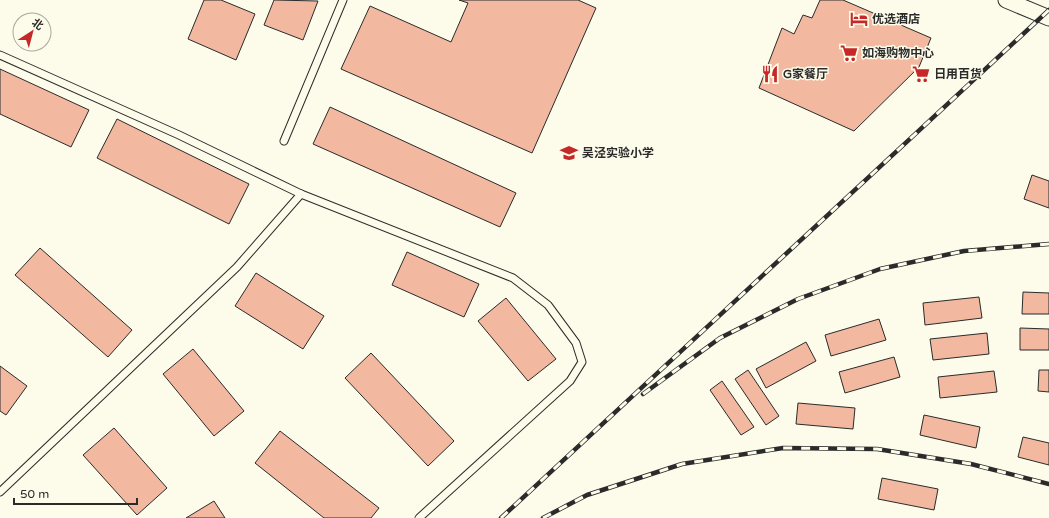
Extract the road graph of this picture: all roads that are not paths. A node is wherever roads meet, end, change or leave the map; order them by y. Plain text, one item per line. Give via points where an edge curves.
1 (343, 0) edge
2 (1006, 0) edge
3 (1049, 18) edge
4 (0, 55) edge
5 (284, 141) dead end
6 (301, 194) junction
7 (0, 492) edge
8 (419, 518) edge

1 - 5 lane
2 - 3 street
4 - 6 lane via 179,135
6 - 7 lane via 237,267
6 - 8 lane via 513,278 548,305 576,343 582,362 570,381

